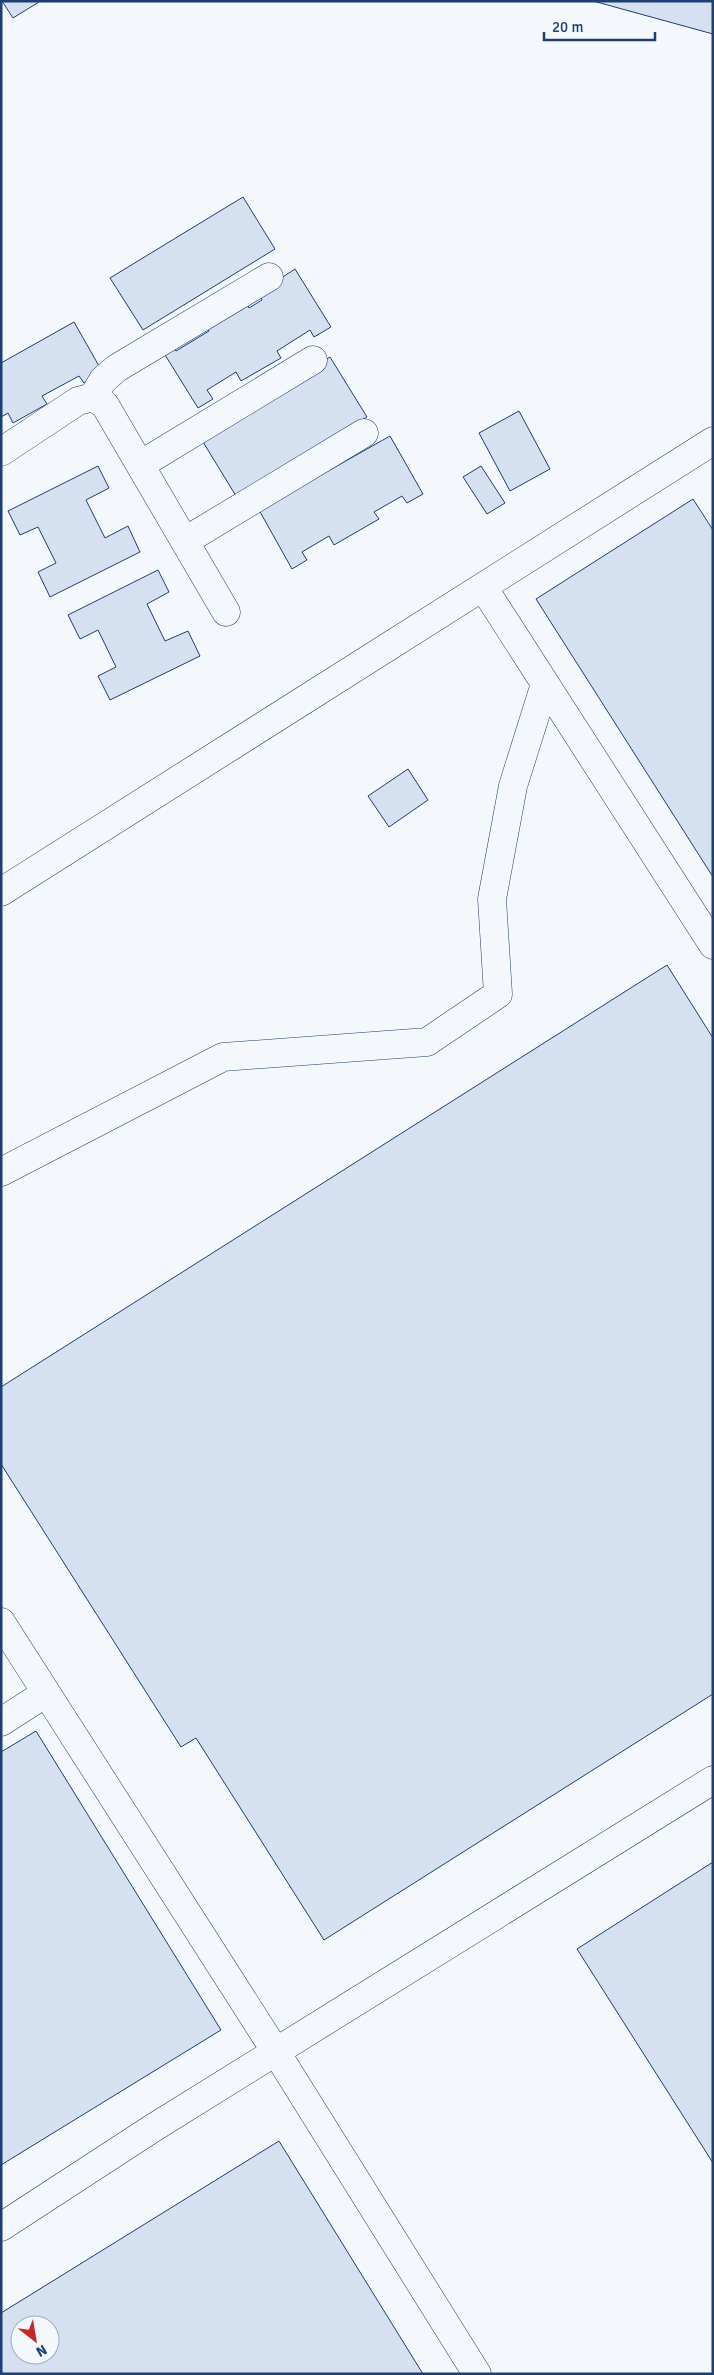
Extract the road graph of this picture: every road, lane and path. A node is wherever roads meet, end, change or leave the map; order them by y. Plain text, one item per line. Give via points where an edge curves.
1 (269, 277) dead end
2 (314, 360) dead end
3 (93, 397) junction
4 (364, 433) dead end
5 (713, 441) edge
6 (1, 452) edge
7 (140, 465) junction
8 (185, 541) junction
9 (483, 587) junction
10 (226, 612) dead end
11 (545, 684) junction
12 (1, 892) edge
13 (713, 945) edge
14 (1, 1172) edge
15 (1, 1622) edge
16 (46, 1693) junction
17 (1, 1722) edge
18 (713, 1780) edge
19 (276, 2052) junction
20 (1, 2227) edge
21 (477, 2374) edge

1 - 3 lane via 117,368 103,380
2 - 7 lane
3 - 6 lane via 78,401
3 - 7 lane via 105,405
4 - 8 lane
5 - 9 lane
7 - 8 lane
8 - 10 lane
9 - 11 lane
9 - 12 lane
11 - 13 lane
11 - 14 lane via 513,786 492,900 498,994 427,1042 223,1057
15 - 16 lane
16 - 17 lane
16 - 19 lane
18 - 19 lane
19 - 20 lane
19 - 21 lane

